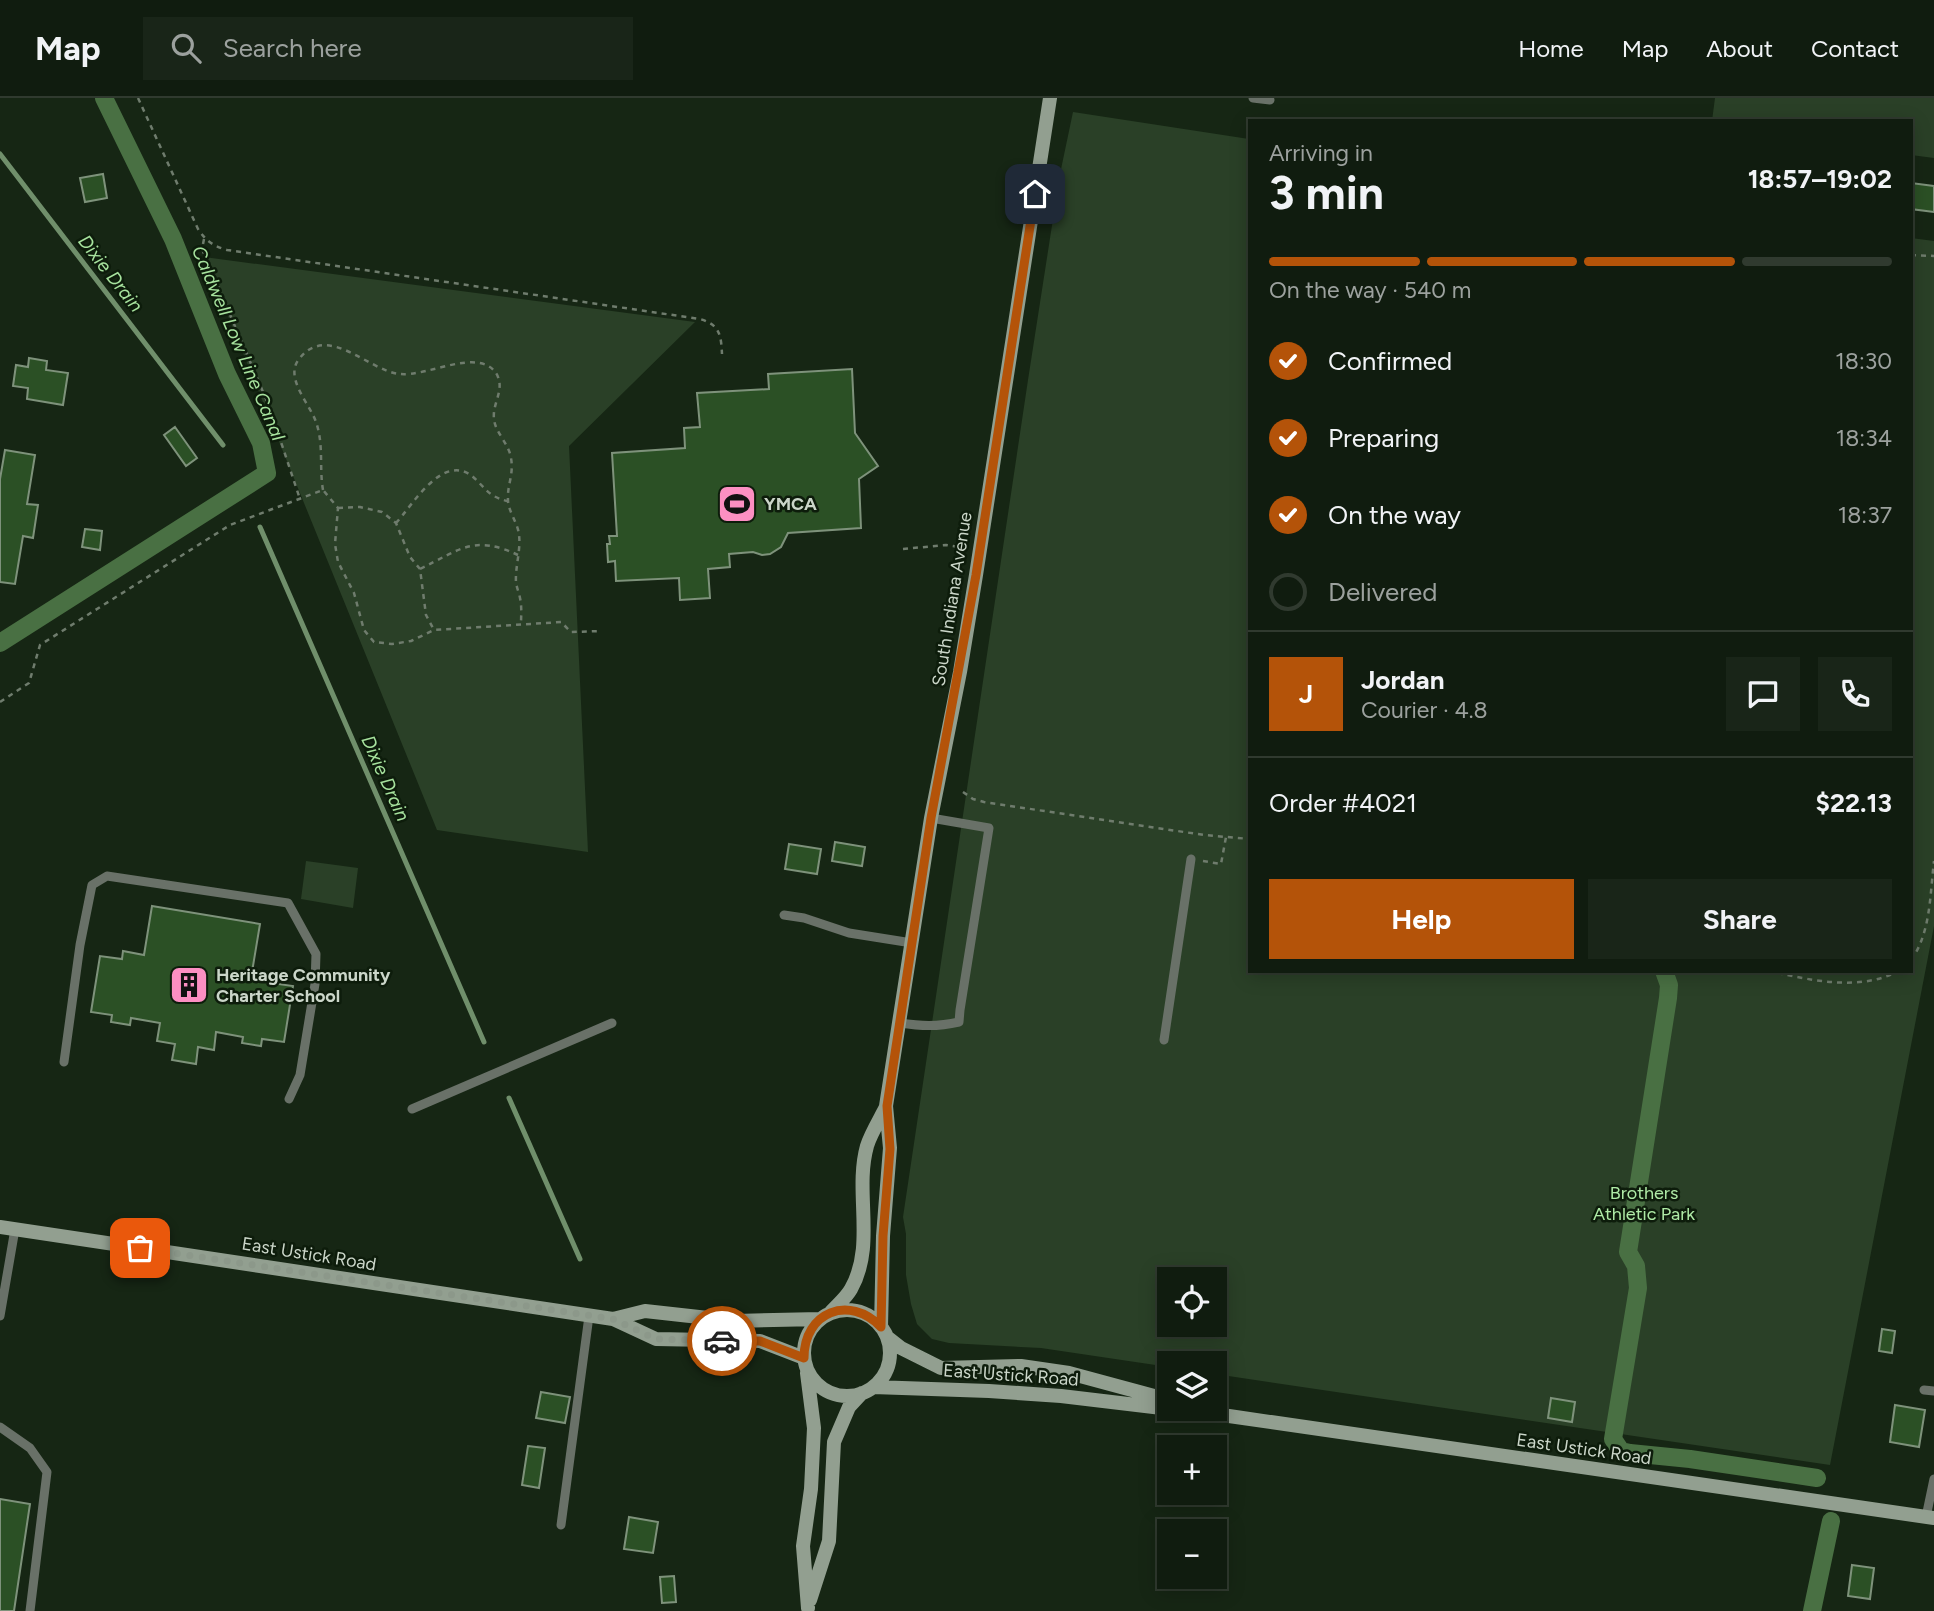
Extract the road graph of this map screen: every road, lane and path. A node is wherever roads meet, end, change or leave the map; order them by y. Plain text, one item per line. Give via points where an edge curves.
1 (138, 98) edge
2 (1050, 98) edge
3 (1253, 98) edge
4 (1270, 100) dead end
5 (204, 239) junction
6 (1913, 255) edge
7 (1934, 256) edge
8 (722, 354) dead end
9 (323, 490) junction
10 (300, 499) junction
11 (508, 501) junction
12 (338, 508) junction
13 (396, 523) junction
14 (903, 549) dead end
15 (980, 551) junction
16 (517, 555) junction
17 (420, 569) junction
18 (521, 625) junction
19 (434, 630) junction
20 (601, 631) dead end
21 (0, 702) edge
22 (963, 792) dead end
23 (931, 818) junction
24 (1226, 837) junction
25 (1248, 839) edge
26 (1191, 859) joint
27 (1934, 861) edge
28 (785, 915) dead end
29 (912, 943) junction
30 (1913, 957) edge
31 (1779, 973) edge
32 (1895, 973) edge
33 (612, 1023) dead end
34 (899, 1023) junction
35 (1164, 1040) dead end
36 (64, 1062) dead end
37 (289, 1099) dead end
38 (887, 1106) junction
39 (412, 1109) dead end
40 (7, 1228) edge
41 (589, 1315) junction
42 (0, 1316) edge
43 (825, 1316) junction
44 (613, 1319) junction
45 (884, 1332) junction
46 (805, 1364) junction
47 (868, 1390) junction
48 (1157, 1397) edge
49 (1229, 1416) joint
50 (0, 1427) edge
51 (1934, 1479) edge
52 (1930, 1517) edge
53 (561, 1525) dead end
54 (809, 1610) edge
55 (30, 1611) edge

1 - 5 path
2 - 15 main road, South Indiana Avenue
3 - 4 lane
5 - 8 path via 227,250 700,319 717,327
5 - 10 path via 202,249 269,406
6 - 7 path
9 - 10 path
9 - 11 path via 322,444 295,377 297,361 322,345 339,347 398,374 472,361 486,364 496,374 500,389 493,421 511,455
9 - 12 path
10 - 21 path via 230,525 40,645 29,683
11 - 13 path via 493,498 470,474 452,471 434,478
11 - 16 path via 519,536
12 - 13 path via 382,512
12 - 19 path via 338,562 354,593 364,630 374,642 392,644
13 - 17 path
14 - 15 path via 946,545
15 - 23 main road, South Indiana Avenue
16 - 17 path via 501,547 477,545 457,549
16 - 18 path
17 - 19 path via 426,615
18 - 19 path
18 - 20 path via 561,622 571,632
22 - 24 path via 984,802
23 - 29 main road, South Indiana Avenue
23 - 34 lane via 989,828 959,1021 927,1027
24 - 25 path
24 - 26 path via 1222,864
26 - 35 lane
27 - 30 path via 1925,930
28 - 29 lane via 849,933
29 - 34 main road, South Indiana Avenue
31 - 32 path via 1852,983 1881,980
33 - 39 lane
34 - 38 main road, South Indiana Avenue
36 - 37 lane via 92,885 107,876 288,903 316,954 300,1075
38 - 43 main road, South Indiana Avenue via 867,1145 860,1272 850,1292
38 - 45 main road, South Indiana Avenue via 890,1149 883,1236
40 - 41 main road, East Ustick Road
40 - 42 lane
41 - 44 main road, East Ustick Road
41 - 53 lane
43 - 44 main road, East Ustick Road via 735,1321 645,1311
43 - 45 main road via 841,1310 863,1313
43 - 46 main road via 807,1336
44 - 46 main road, East Ustick Road via 656,1339 760,1341
45 - 47 main road via 890,1348 887,1370
45 - 48 main road, East Ustick Road via 901,1348 941,1368 1021,1366 1069,1373
46 - 47 main road via 820,1387 830,1393 852,1396
46 - 54 main road via 814,1428 803,1546
47 - 49 main road, East Ustick Road via 1049,1395
47 - 54 main road via 849,1407 834,1442 829,1541
49 - 52 main road, East Ustick Road
50 - 55 lane via 30,1448 47,1472
51 - 52 lane

